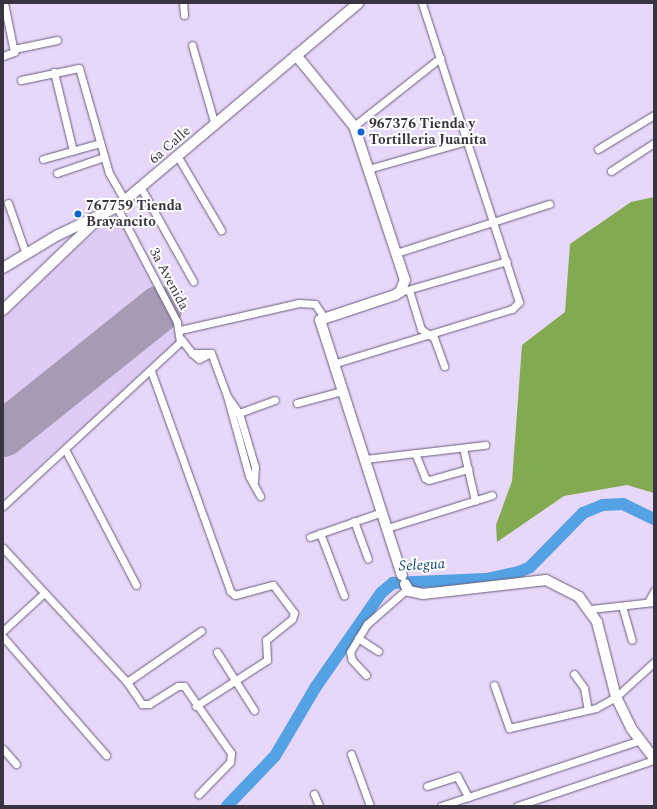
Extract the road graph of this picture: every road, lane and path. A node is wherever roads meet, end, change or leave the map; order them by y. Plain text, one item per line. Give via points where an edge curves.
1 (4, 3) edge
2 (182, 3) edge
3 (358, 3) edge
4 (422, 3) edge
5 (184, 15) dead end
6 (58, 40) dead end
7 (192, 45) dead end
8 (14, 48) junction
9 (296, 55) junction
10 (3, 56) edge
11 (440, 58) junction
12 (54, 72) junction
13 (21, 80) dead end
14 (654, 115) edge
15 (215, 125) junction
16 (354, 126) junction
17 (467, 141) junction
18 (100, 143) junction
19 (654, 143) edge
20 (598, 150) dead end
21 (74, 151) junction
22 (104, 156) junction
23 (178, 157) junction
24 (43, 159) dead end
25 (368, 169) junction
26 (611, 171) dead end
27 (57, 173) dead end
28 (141, 188) junction
29 (8, 203) dead end
30 (121, 204) junction
31 (549, 204) dead end
32 (103, 214) junction
33 (494, 223) junction
34 (221, 230) dead end
35 (396, 253) junction
36 (26, 254) junction
37 (507, 261) junction
38 (3, 268) edge
39 (193, 281) dead end
40 (404, 291) junction
41 (3, 310) edge
42 (323, 316) junction
43 (180, 330) junction
44 (429, 335) junction
45 (180, 341) junction
46 (333, 364) junction
47 (444, 366) dead end
48 (151, 371) junction
49 (342, 391) junction
50 (227, 396) junction
51 (275, 400) dead end
52 (297, 402) dead end
53 (239, 413) junction
54 (485, 445) dead end
55 (463, 448) junction
56 (66, 452) junction
57 (415, 453) junction
58 (365, 459) junction
59 (468, 469) junction
60 (254, 481) junction
61 (260, 496) dead end
62 (492, 496) dead end
63 (475, 501) junction
64 (3, 506) edge
65 (382, 512) junction
66 (354, 521) junction
67 (387, 528) junction
68 (320, 533) junction
69 (310, 536) dead end
70 (3, 548) edge
71 (368, 559) dead end
72 (405, 583) junction
73 (136, 585) dead end
74 (654, 591) edge
75 (44, 593) junction
76 (344, 596) dead end
77 (651, 602) edge
78 (622, 606) junction
79 (591, 609) junction
80 (3, 631) edge
81 (201, 631) dead end
82 (3, 637) edge
83 (358, 638) junction
84 (632, 640) dead end
85 (378, 651) dead end
86 (217, 652) dead end
87 (654, 662) edge
88 (574, 674) dead end
89 (366, 675) dead end
90 (127, 682) junction
91 (235, 682) junction
92 (494, 685) dead end
93 (616, 698) junction
94 (196, 706) junction
95 (254, 710) dead end
96 (588, 710) junction
97 (640, 740) junction
98 (3, 749) edge
99 (351, 754) dead end
100 (106, 755) dead end
101 (654, 759) edge
102 (16, 764) dead end
103 (427, 786) dead end
104 (199, 794) dead end
105 (314, 794) dead end
106 (468, 797) junction
107 (319, 806) edge
108 (370, 806) edge
109 (441, 806) edge
110 (517, 806) edge

1 - 8 street
2 - 5 street
3 - 9 street, 6a Calle
4 - 11 street
6 - 8 street
7 - 15 street
8 - 10 street via 12,54
9 - 15 street, 6a Calle
9 - 16 street
11 - 16 street
11 - 17 street
12 - 13 street
12 - 18 street, 3a Avenida via 80,68
12 - 21 street
14 - 20 street
15 - 23 street, 6a Calle
16 - 25 street
17 - 25 street
17 - 33 street
18 - 21 street
18 - 22 street, 3a Avenida
19 - 26 street
21 - 24 street
22 - 27 street
22 - 30 street, 3a Avenida
23 - 28 street, 6a Calle
23 - 34 street
25 - 35 street
28 - 30 street, 6a Calle
28 - 39 street
29 - 36 street
30 - 32 street, 6a Calle
30 - 43 street, 3a Avenida
31 - 33 street
32 - 36 street
32 - 41 street, 6a Calle
33 - 35 street
33 - 37 street
35 - 40 street via 405,280
36 - 38 street
37 - 40 street
37 - 44 street via 520,302 517,306
40 - 42 street
40 - 44 street via 421,329
42 - 43 street via 315,304 299,303
42 - 46 street via 320,324
43 - 45 street, 3a Avenida
44 - 46 street
44 - 47 street via 434,338
45 - 48 street
45 - 50 street via 192,353 211,353
46 - 49 street
48 - 56 street
48 - 91 street via 230,591 235,595 270,584 294,613 292,619 266,640 268,660
49 - 52 street
49 - 58 street
50 - 53 street
50 - 60 street via 249,476
51 - 53 street
53 - 60 street via 255,467
54 - 55 street
55 - 57 street
55 - 59 street
56 - 64 street
56 - 73 street
57 - 58 street
57 - 59 street via 425,478 429,480
58 - 65 street
59 - 63 street
60 - 61 street
62 - 63 street
63 - 67 street
65 - 66 street
65 - 67 street
66 - 68 street
66 - 71 street
67 - 72 street
68 - 69 street
68 - 76 street
70 - 75 street
72 - 79 street via 423,594 546,580 568,589
72 - 83 street via 366,624
74 - 77 street
75 - 80 street
75 - 90 street
77 - 78 street
78 - 79 street
78 - 84 street
79 - 93 street
81 - 90 street
82 - 100 street
83 - 85 street
83 - 89 street via 350,656
86 - 91 street
87 - 93 street
88 - 96 street via 584,688
90 - 94 street via 145,706 181,685
91 - 94 street
91 - 95 street
92 - 96 street via 509,728
93 - 96 street
93 - 97 street
94 - 104 street via 231,753 230,762
97 - 101 street
97 - 106 street
98 - 102 street
99 - 108 street
101 - 110 street
103 - 106 street via 457,776
105 - 107 street
106 - 109 street

